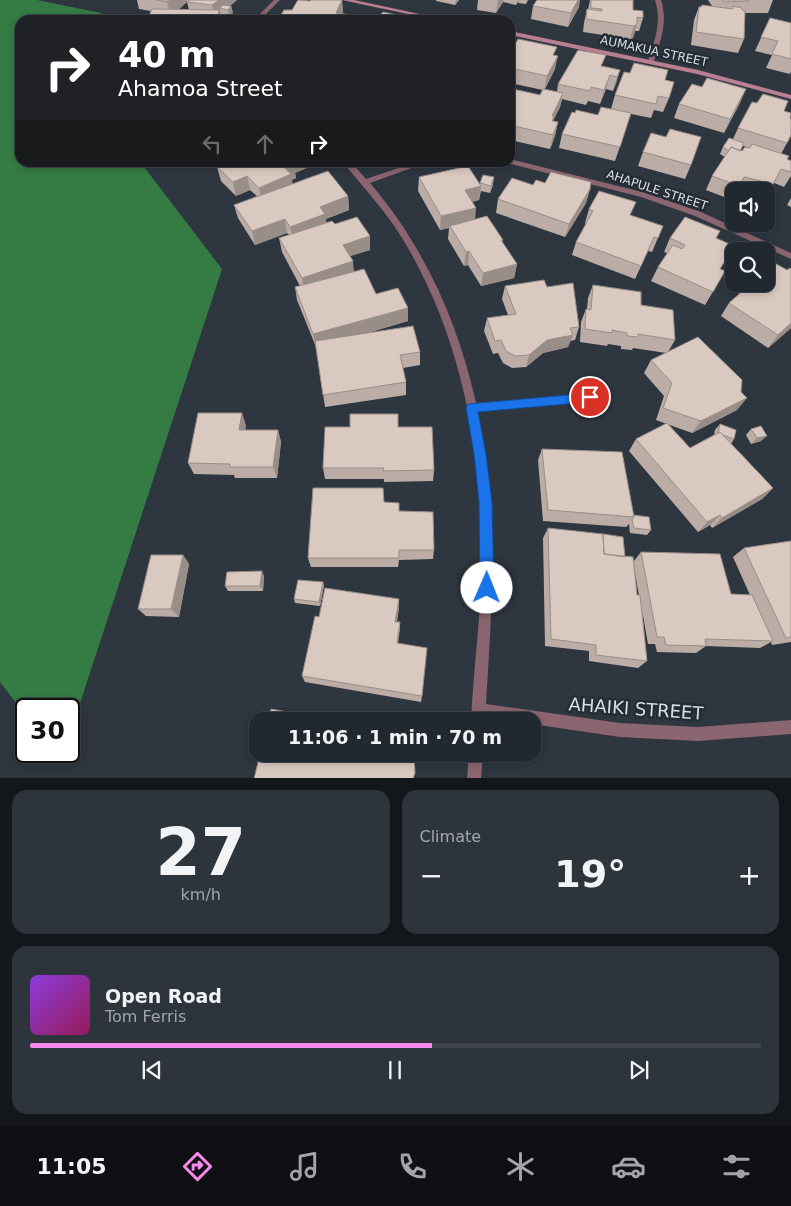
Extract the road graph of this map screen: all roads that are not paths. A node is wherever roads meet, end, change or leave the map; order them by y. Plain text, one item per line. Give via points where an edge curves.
1 (277, 0) edge
2 (345, 0) edge
3 (658, 0) edge
4 (261, 15) edge
5 (420, 15) edge
6 (515, 34) edge
7 (651, 61) junction
8 (791, 97) edge
9 (515, 162) edge
10 (351, 167) edge
11 (410, 167) edge
12 (365, 182) junction
13 (791, 256) edge
14 (590, 397) dead end
15 (472, 408) junction
16 (478, 712) edge
17 (541, 722) edge
18 (791, 727) edge
19 (475, 762) edge
20 (474, 778) edge

1 - 4 street
2 - 5 street
3 - 7 street via 662,30
6 - 7 street, AUMAKUA STREET
7 - 8 street, AUMAKUA STREET
9 - 13 street, AHAPULE STREET via 642,195 717,222
10 - 12 street
11 - 12 street
12 - 15 street via 410,244 437,296
14 - 15 street
15 - 16 street via 480,454 487,539
17 - 18 street, AHAIKI STREET via 698,734
19 - 20 street

